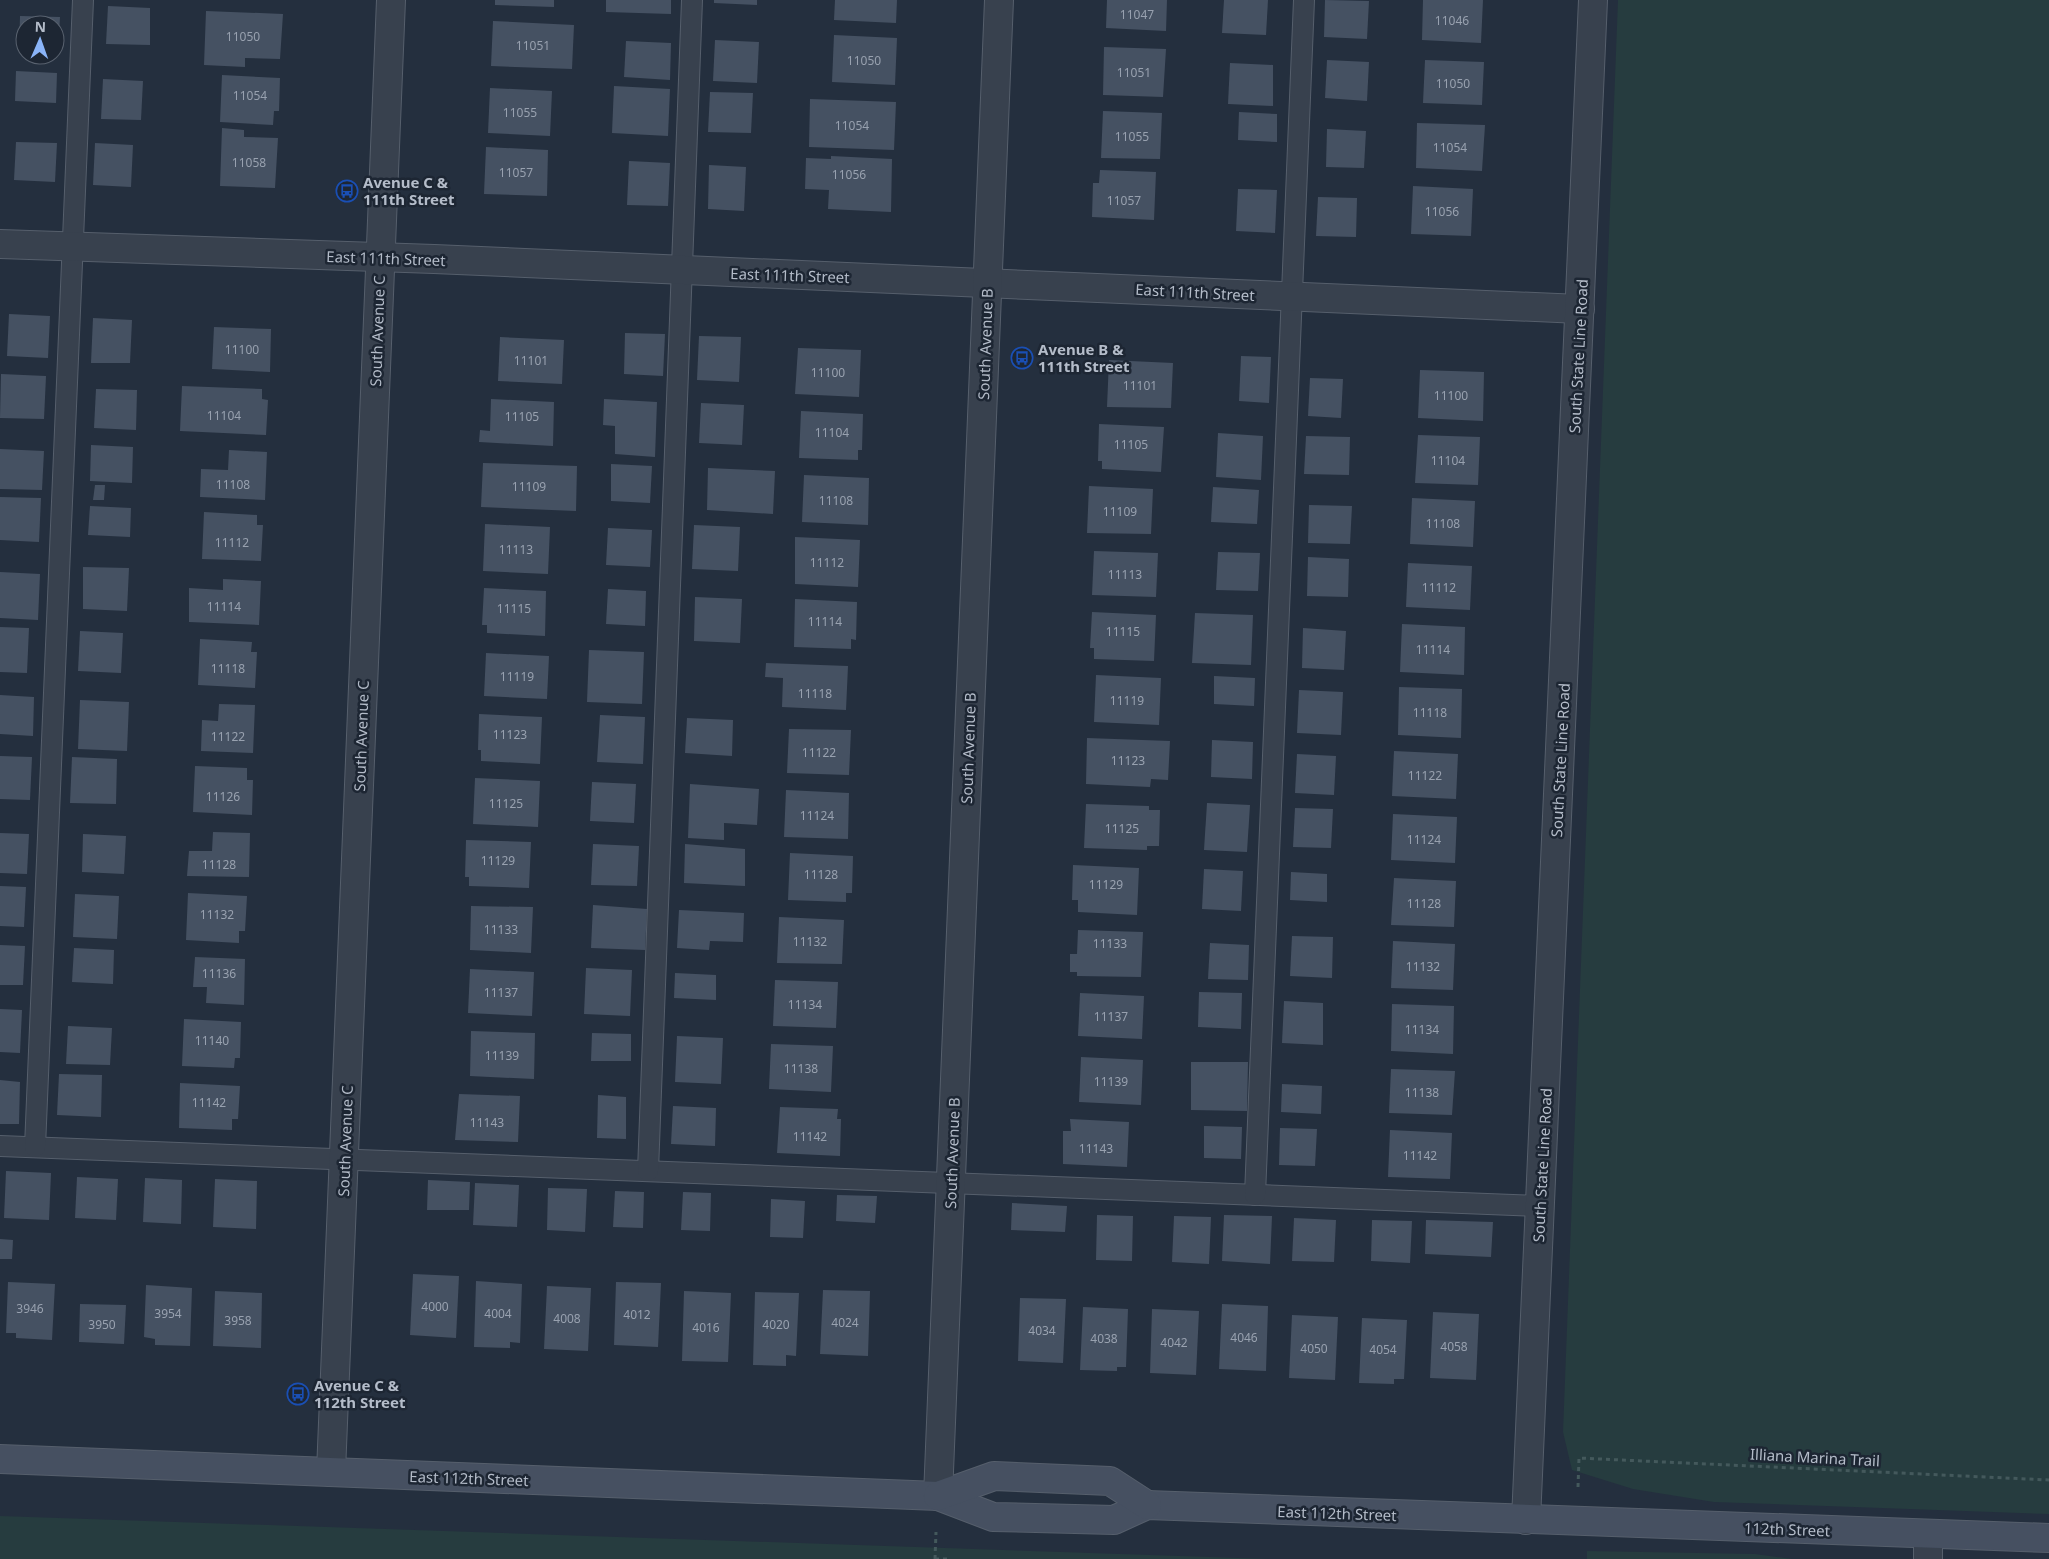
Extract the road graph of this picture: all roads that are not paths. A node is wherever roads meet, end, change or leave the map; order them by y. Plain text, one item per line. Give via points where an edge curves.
1 (82, 0) edge
2 (391, 0) edge
3 (692, 0) edge
4 (999, 0) edge
5 (1304, 0) edge
6 (1592, 0) edge
7 (0, 244) edge
8 (72, 247) junction
9 (380, 258) junction
10 (681, 270) junction
11 (988, 283) junction
12 (1292, 297) junction
13 (1580, 310) junction
14 (0, 1146) edge
15 (35, 1147) junction
16 (344, 1159) junction
17 (648, 1171) junction
18 (950, 1183) junction
19 (1255, 1195) junction
20 (1540, 1206) junction
21 (0, 1459) edge
22 (331, 1472) junction
23 (938, 1496) junction
24 (1147, 1505) junction
25 (1526, 1520) junction
26 (2049, 1538) edge
27 (1928, 1546) edge

1 - 8 lane
2 - 9 street, South Avenue C
3 - 10 lane
4 - 11 street, South Avenue B
5 - 12 lane
6 - 13 street, South State Line Road
7 - 8 street, East 111th Street
8 - 9 street, East 111th Street
8 - 15 lane
9 - 10 street, East 111th Street
9 - 16 street, South Avenue C
10 - 11 street, East 111th Street
10 - 17 lane
11 - 12 street, East 111th Street
11 - 18 street, South Avenue B
12 - 13 street, East 111th Street
12 - 19 lane
13 - 20 street, South State Line Road
14 - 15 lane
15 - 16 lane
16 - 17 lane
16 - 22 street, South Avenue C
17 - 18 lane
18 - 19 lane
18 - 23 street, South Avenue B
19 - 20 lane
20 - 25 street, South State Line Road
21 - 22 street, East 112th Street
22 - 23 street, East 112th Street
23 - 24 street, East 112th Street via 992,1517 1114,1520
23 - 24 street, East 112th Street via 994,1476 1110,1481
24 - 25 street, East 112th Street
25 - 27 street, 112th Street
26 - 27 street, 112th Street

